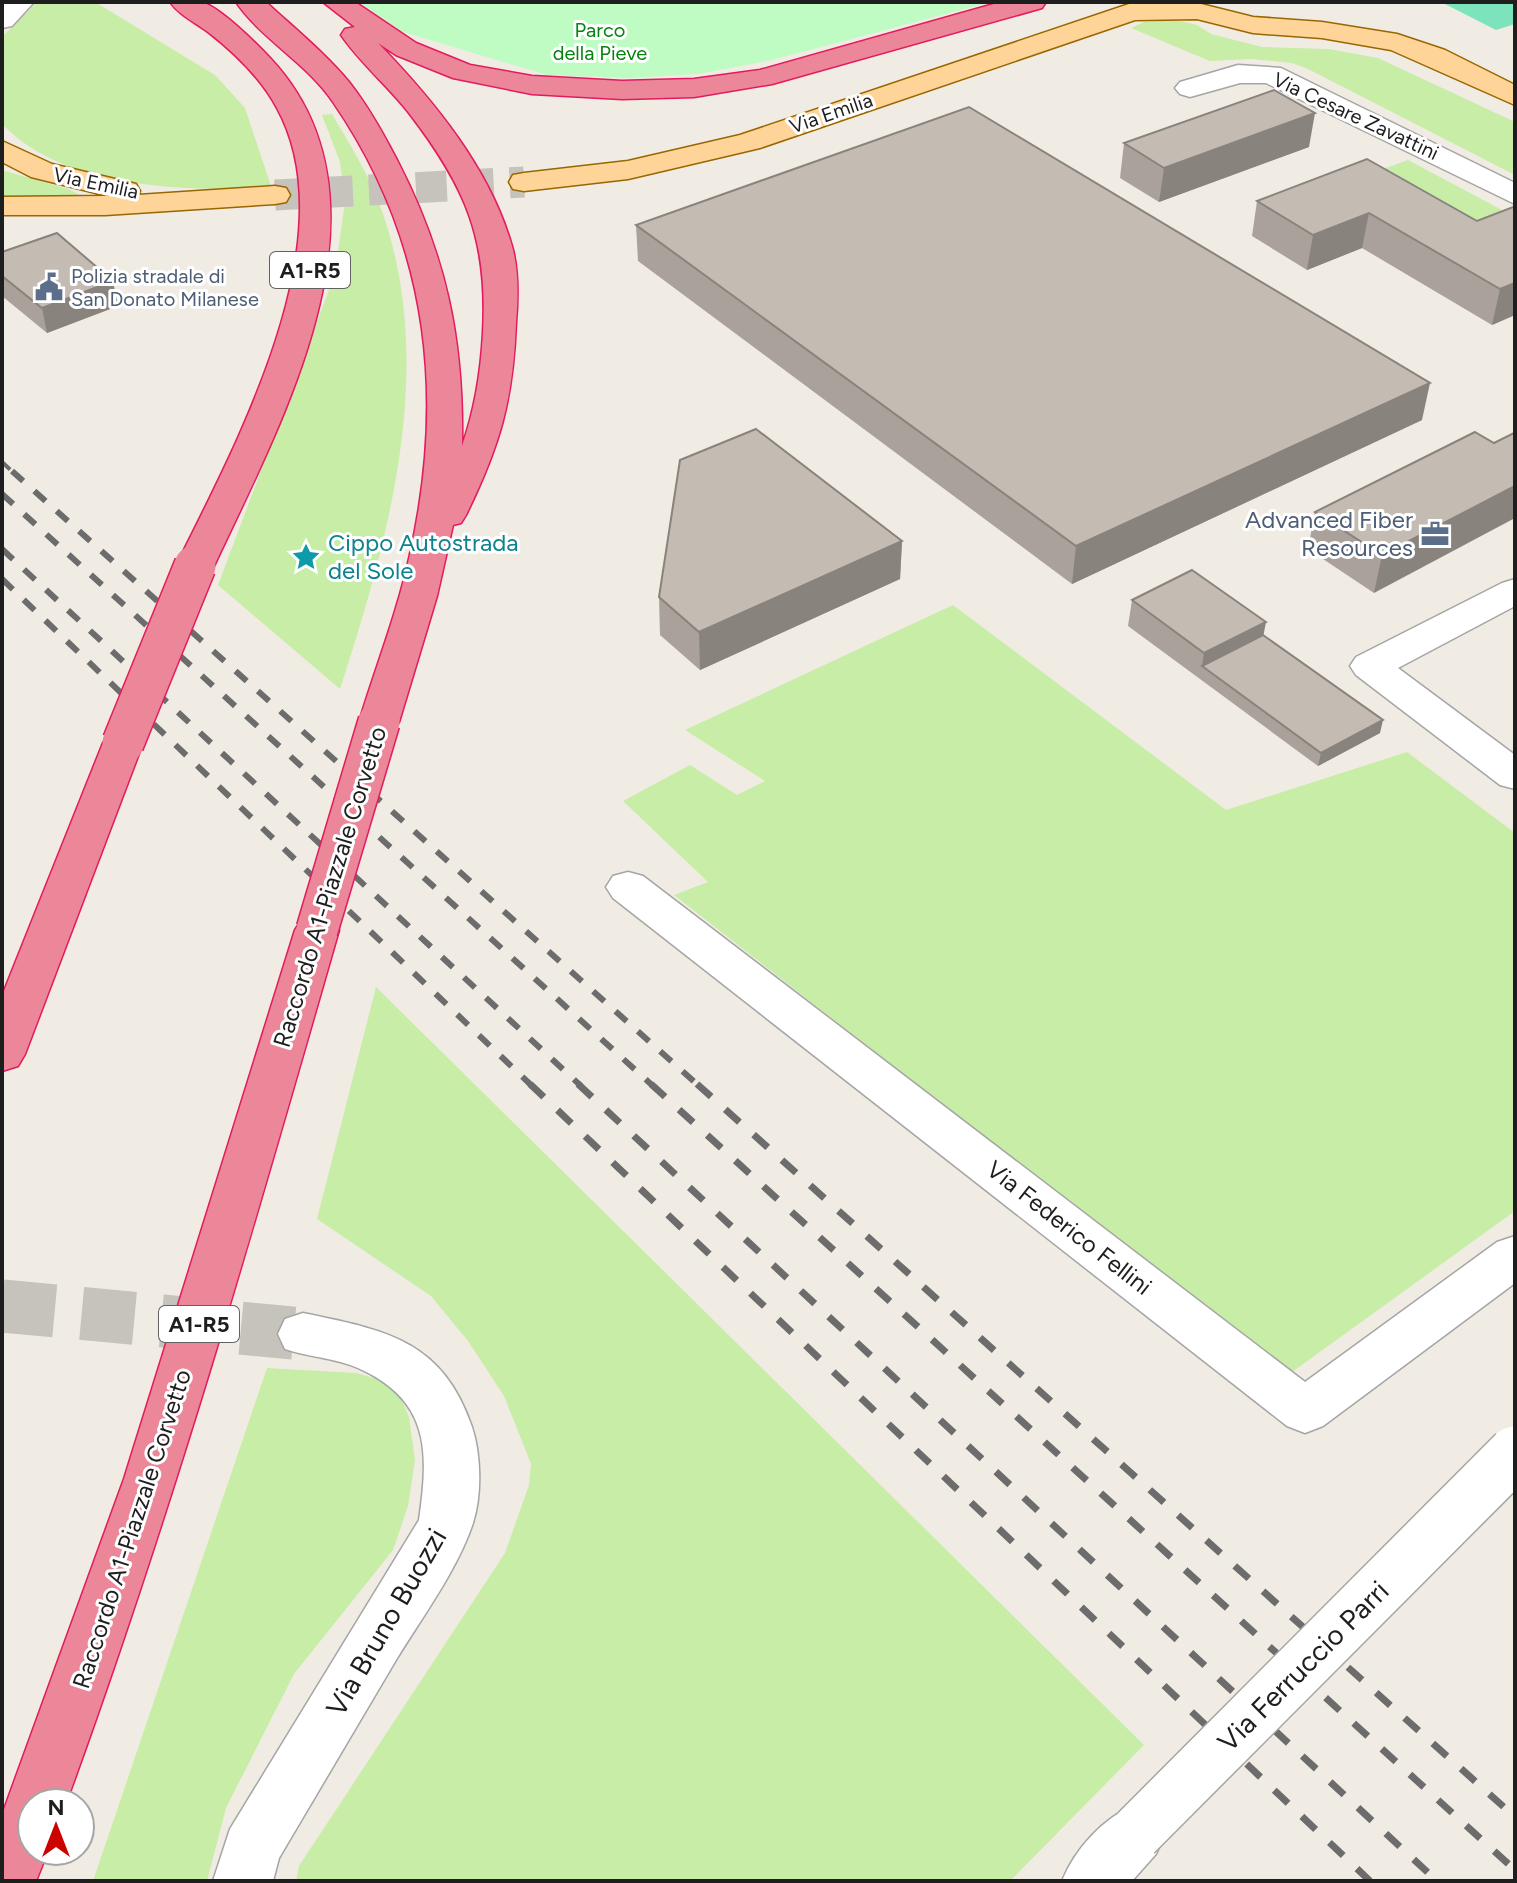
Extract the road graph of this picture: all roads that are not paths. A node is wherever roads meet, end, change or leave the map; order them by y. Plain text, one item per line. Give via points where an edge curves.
1 (20, 2) edge
2 (184, 2) edge
3 (250, 2) edge
4 (317, 2) edge
5 (337, 2) edge
6 (1032, 2) edge
7 (1162, 2) edge
8 (1322, 4) edge
9 (1354, 8) dead end
10 (1220, 10) edge
11 (1131, 12) junction
12 (2, 20) edge
13 (1267, 26) junction
14 (1435, 56) junction
15 (1190, 88) dead end
16 (1515, 96) edge
17 (2, 150) edge
18 (524, 182) tunnel mouth
19 (275, 195) tunnel mouth
20 (1515, 195) edge
21 (195, 199) junction
22 (2, 206) edge
23 (429, 553) junction
24 (1515, 591) edge
25 (1515, 775) edge
26 (628, 887) dead end
27 (2, 1054) edge
28 (1515, 1256) edge
29 (303, 1334) tunnel mouth
30 (1515, 1453) edge
31 (42, 1787) edge
32 (16, 1855) edge
33 (6, 1881) edge
34 (243, 1881) edge
35 (1092, 1881) edge

1 - 12 street
2 - 27 highway, A1-R5, bridge via 220,26 270,75 301,127 314,169 316,223 308,282 268,406 195,566
3 - 23 highway, Raccordo A1-Piazzale Corvetto / A1-R5 via 335,84 393,178 420,241 438,301 446,369 444,449
4 - 23 highway via 377,57 450,152 487,217 497,253 497,370 480,449
5 - 6 highway via 406,49 463,72 532,85 622,90 694,88 762,78
7 - 11 main road, Via Emilia
8 - 13 main road, Via Emilia via 1308,21
9 - 14 main road, Via Emilia
10 - 11 main road, Via Emilia
10 - 13 main road, Via Emilia
11 - 18 main road, Via Emilia via 749,142 628,170
13 - 14 main road, Via Emilia via 1382,39
14 - 16 main road, Via Emilia
15 - 20 street, Via Cesare Zavattini via 1238,74 1271,74
17 - 21 main road, Via Emilia via 42,171 77,181
19 - 21 main road, Via Emilia
21 - 22 main road, Via Emilia via 116,208
23 - 31 highway, Raccordo A1-Piazzale Corvetto / A1-R5, bridge via 153,1473
24 - 25 street via 1370,666
26 - 28 street, Via Federico Fellini via 1305,1411
29 - 34 street, Via Bruno Buozzi via 368,1348 410,1372 437,1401 450,1441 452,1478 446,1522 429,1555 251,1849
30 - 35 street, Via Ferruccio Parri, bridge
32 - 33 highway

